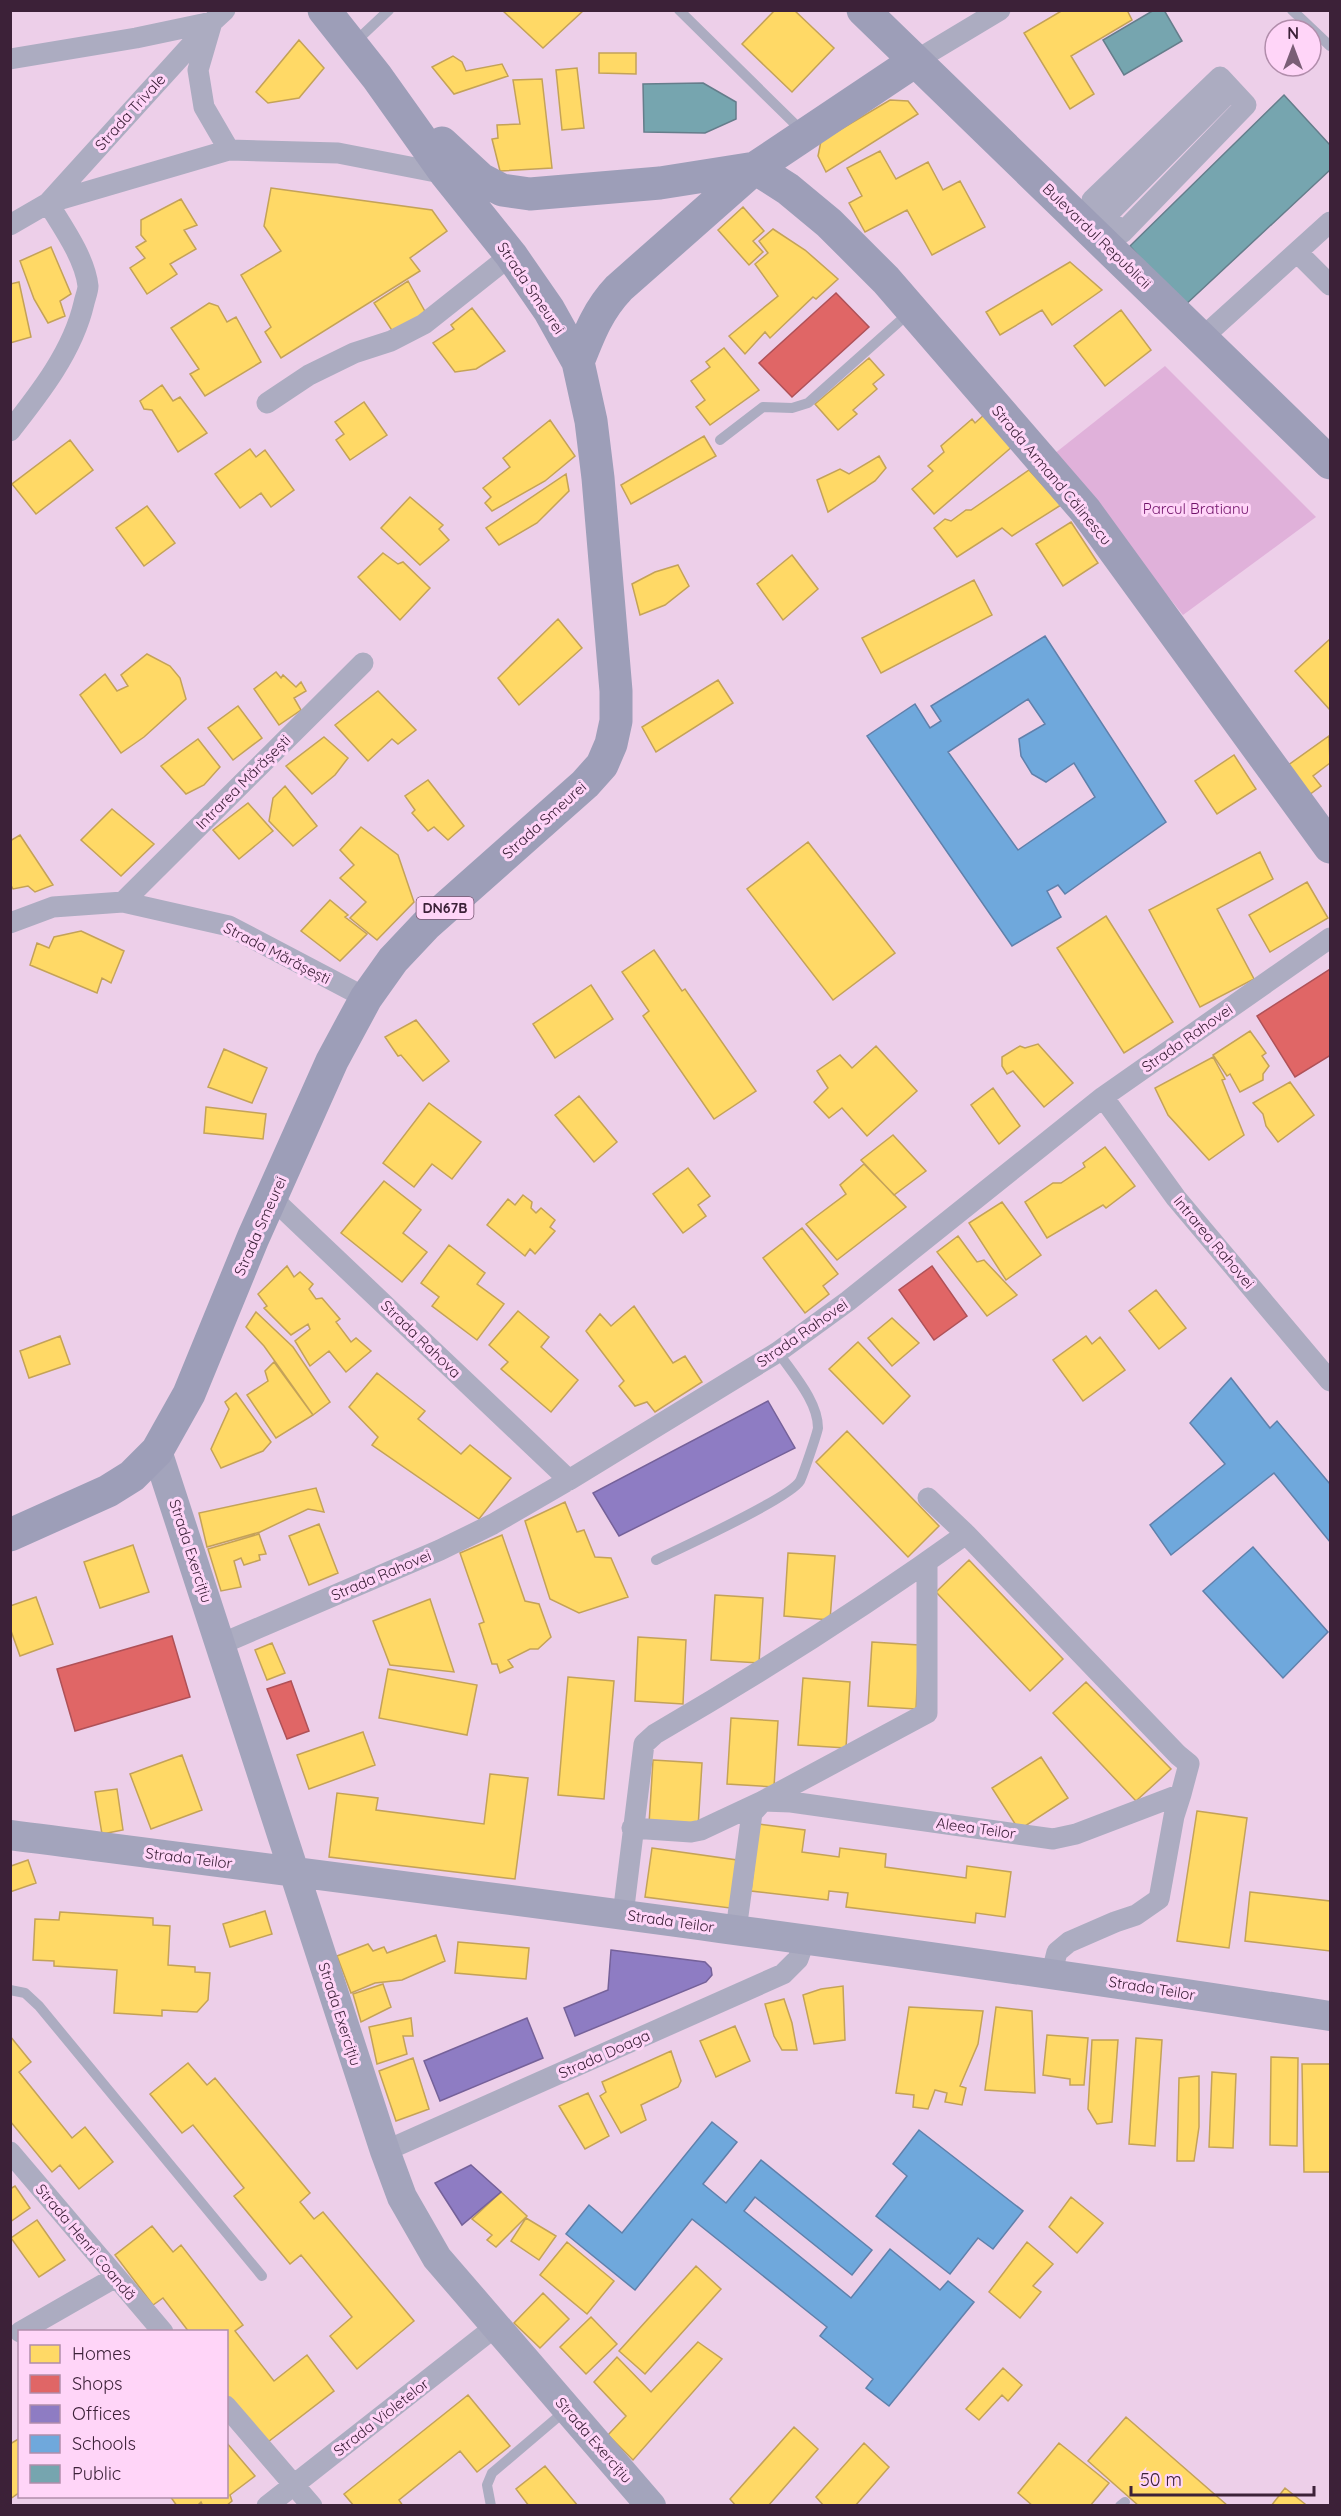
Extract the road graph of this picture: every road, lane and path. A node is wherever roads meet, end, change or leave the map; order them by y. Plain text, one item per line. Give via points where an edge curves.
1 (324, 10) edge
2 (389, 10) edge
3 (679, 10) edge
4 (863, 10) edge
5 (1000, 10) edge
6 (1293, 10) edge
7 (219, 16) edge
8 (352, 45) junction
9 (1330, 46) edge
10 (10, 59) edge
11 (915, 62) junction
12 (377, 77) junction
13 (1231, 90) joint
14 (806, 134) junction
15 (229, 150) junction
16 (754, 168) junction
17 (446, 174) junction
18 (48, 203) junction
19 (1330, 222) edge
20 (10, 225) edge
21 (1298, 253) junction
22 (511, 255) junction
23 (1330, 285) edge
24 (912, 310) junction
25 (1202, 338) junction
26 (578, 362) junction
27 (267, 404) dead end
28 (10, 431) edge
29 (720, 440) dead end
30 (1330, 463) edge
31 (363, 663) dead end
32 (1330, 847) edge
33 (123, 902) junction
34 (10, 923) edge
35 (1330, 938) edge
36 (366, 998) junction
37 (1103, 1097) junction
38 (272, 1198) junction
39 (778, 1352) junction
40 (1330, 1381) edge
41 (157, 1451) junction
42 (569, 1480) junction
43 (928, 1498) dead end
44 (966, 1534) junction
45 (10, 1535) edge
46 (656, 1560) dead end
47 (927, 1562) junction
48 (221, 1644) junction
49 (1181, 1794) junction
50 (763, 1801) junction
51 (633, 1828) junction
52 (10, 1835) edge
53 (294, 1871) junction
54 (623, 1915) junction
55 (736, 1930) junction
56 (805, 1939) junction
57 (1052, 1972) junction
58 (10, 1990) edge
59 (1330, 2016) edge
60 (385, 2151) junction
61 (10, 2152) edge
62 (262, 2276) dead end
63 (116, 2277) junction
64 (495, 2327) junction
65 (23, 2330) edge
66 (162, 2330) edge
67 (228, 2408) edge
68 (567, 2408) junction
69 (295, 2485) junction
70 (267, 2505) edge
71 (312, 2505) edge
72 (491, 2505) edge
73 (651, 2505) edge

1 - 8 main road, Strada Smeurei
2 - 8 lane
3 - 14 lane
4 - 11 main road, Bulevardul Republicii
5 - 11 street
6 - 9 lane
7 - 10 street via 136,38
7 - 15 street via 198,70 204,107
7 - 18 street, Strada Trivale
8 - 12 main road, Strada Smeurei
11 - 14 main road
11 - 25 main road, Bulevardul Republicii
12 - 16 main road via 458,159 502,190 552,193 660,183
12 - 17 main road, Strada Smeurei
13 - 13 street via 1220,76 1092,200 1122,234 1246,105
14 - 16 main road
15 - 17 street, Strada Trivale via 338,153
15 - 18 street, Strada Trivale
16 - 24 main road, Strada Armand Călinescu via 788,189 829,223
16 - 26 main road via 604,304
17 - 22 main road, Strada Smeurei
18 - 20 street, Strada Trivale
18 - 28 street via 76,251 88,286 81,315 63,356
19 - 21 street
21 - 23 street
21 - 25 street
22 - 26 main road, Strada Smeurei via 549,310
22 - 27 street via 424,324 309,375
24 - 29 lane via 808,403 792,408 763,407
24 - 32 main road, Strada Armand Călinescu via 1085,510
25 - 30 main road, Bulevardul Republicii
26 - 36 main road, Strada Smeurei / DN67B via 591,421 611,616 616,691 611,744 602,765 585,784 426,925 393,960
31 - 33 street, Intrarea Mărășești
33 - 34 street, Strada Mărășești via 53,907
33 - 36 street, Strada Mărășești via 229,926
35 - 37 street, Strada Rahovei
36 - 38 main road, Strada Smeurei / DN67B via 332,1061
37 - 39 street, Strada Rahovei via 848,1301
37 - 40 street, Intrarea Rahovei via 1176,1198
38 - 41 main road, Strada Smeurei / DN67B via 189,1394
38 - 42 street, Strada Rahova
39 - 42 street, Strada Rahovei
39 - 46 lane via 805,1392 818,1429 800,1482 774,1500
41 - 45 main road, Strada Smeurei via 132,1476 108,1491
41 - 48 street, Strada Exercițiu
42 - 48 street, Strada Rahovei via 440,1550
43 - 44 street
44 - 47 street
44 - 49 street via 1189,1764
47 - 50 street, Aleea Teilor via 927,1713
47 - 51 street via 644,1744
48 - 53 street, Strada Exercițiu
49 - 50 street, Aleea Teilor via 1053,1839
49 - 57 street via 1159,1899 1136,1916 1069,1942 1057,1953
50 - 51 street, Aleea Teilor via 701,1830
50 - 55 street via 752,1813
51 - 54 street
52 - 53 street, Strada Teilor
53 - 54 street, Strada Teilor
53 - 60 street, Strada Exercițiu
54 - 55 street, Strada Teilor
55 - 56 street, Strada Teilor
56 - 57 street, Strada Teilor
56 - 60 street, Strada Doaga via 798,1959 783,1974
57 - 59 street, Strada Teilor
58 - 62 lane via 25,1993 39,2006
60 - 64 street, Strada Exercițiu via 402,2197 431,2249
61 - 63 street, Strada Henri Coandă
63 - 65 street
63 - 66 street, Strada Henri Coandă
64 - 68 street, Strada Exercițiu
64 - 69 street, Strada Violetelor
67 - 69 street
68 - 72 lane via 492,2474 487,2485
68 - 73 street, Strada Exercițiu
69 - 70 street, Strada Violetelor
69 - 71 street

